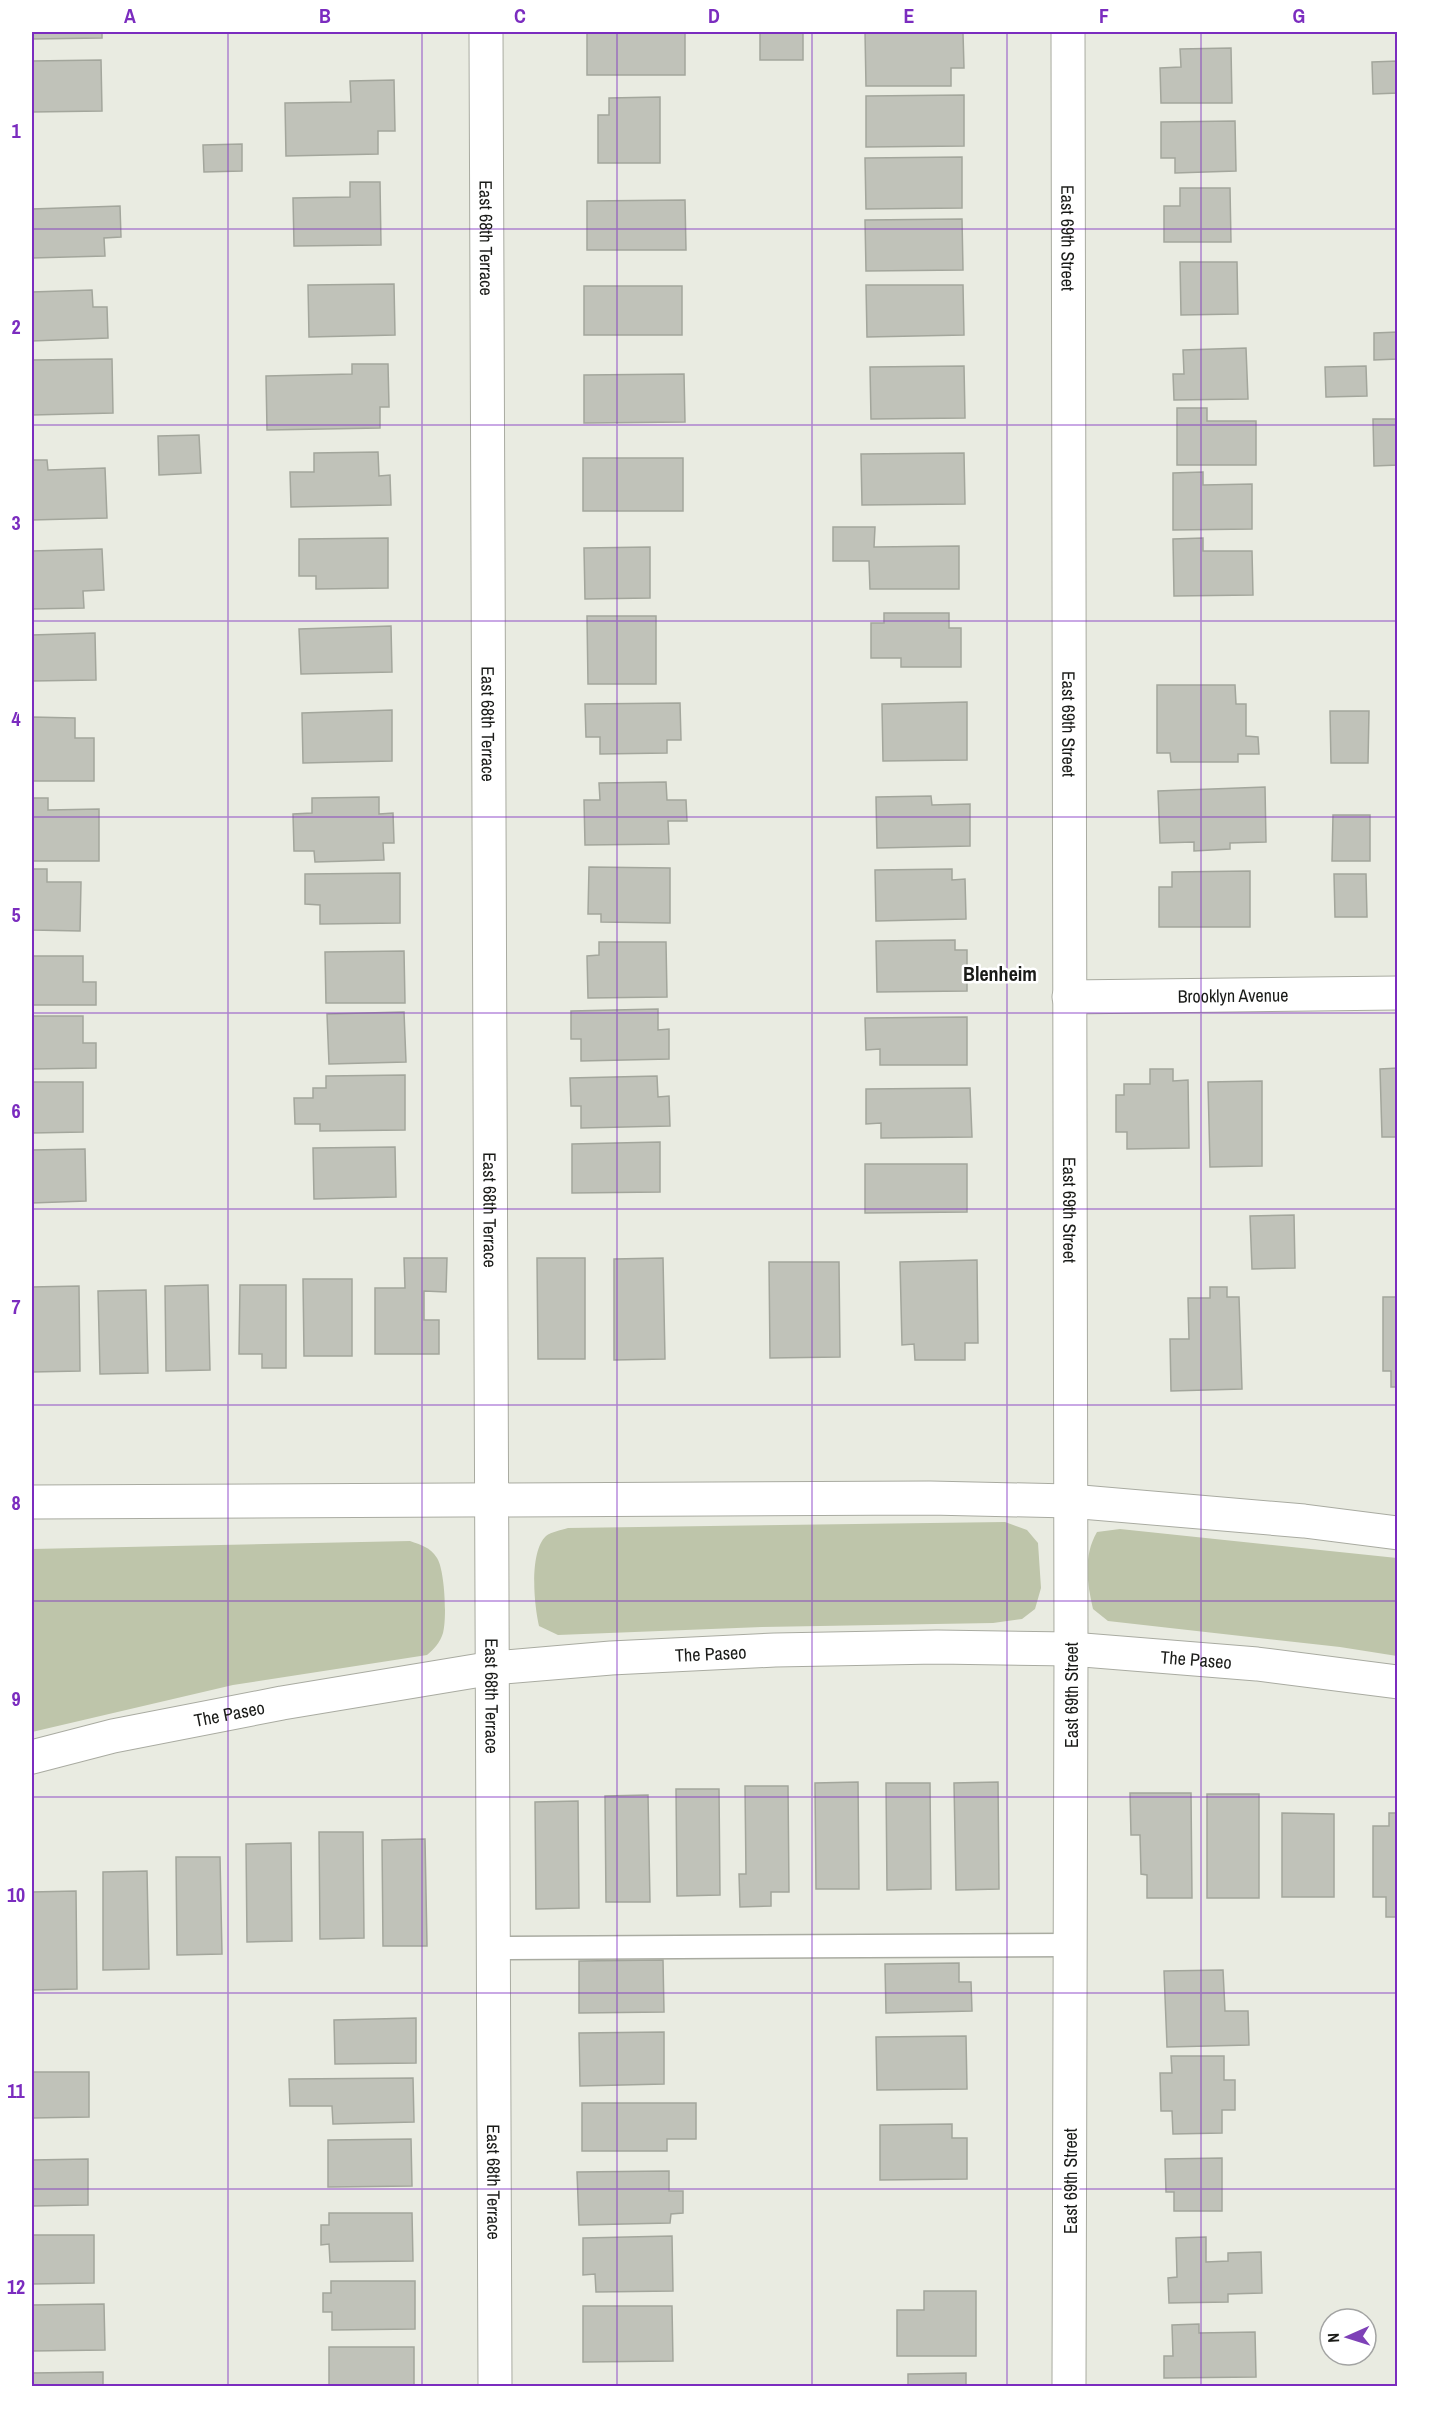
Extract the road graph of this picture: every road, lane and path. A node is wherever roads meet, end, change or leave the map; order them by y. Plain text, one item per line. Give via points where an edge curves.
1 (486, 32) edge
2 (1068, 32) edge
3 (1398, 993) edge
4 (1069, 997) junction
5 (1070, 1501) junction
6 (32, 1502) edge
7 (492, 1502) junction
8 (1398, 1533) edge
9 (1071, 1649) junction
10 (493, 1668) junction
11 (1398, 1682) edge
12 (32, 1756) edge
13 (1070, 1945) junction
14 (494, 1948) junction
15 (495, 2386) edge
16 (1070, 2386) edge

1 - 7 street, East 68th Terrace
2 - 4 street, East 69th Street
3 - 4 street, Brooklyn Avenue
4 - 5 street, East 69th Street
5 - 7 street via 918,1498
5 - 8 street
5 - 9 street, East 69th Street
6 - 7 street
7 - 10 street, East 68th Terrace
9 - 10 street, The Paseo via 775,1650
9 - 11 street, The Paseo via 1257,1664
9 - 13 street, East 69th Street
10 - 12 street, The Paseo via 282,1703
10 - 14 street, East 68th Terrace
13 - 14 lane
13 - 16 street, East 69th Street
14 - 15 street, East 68th Terrace

